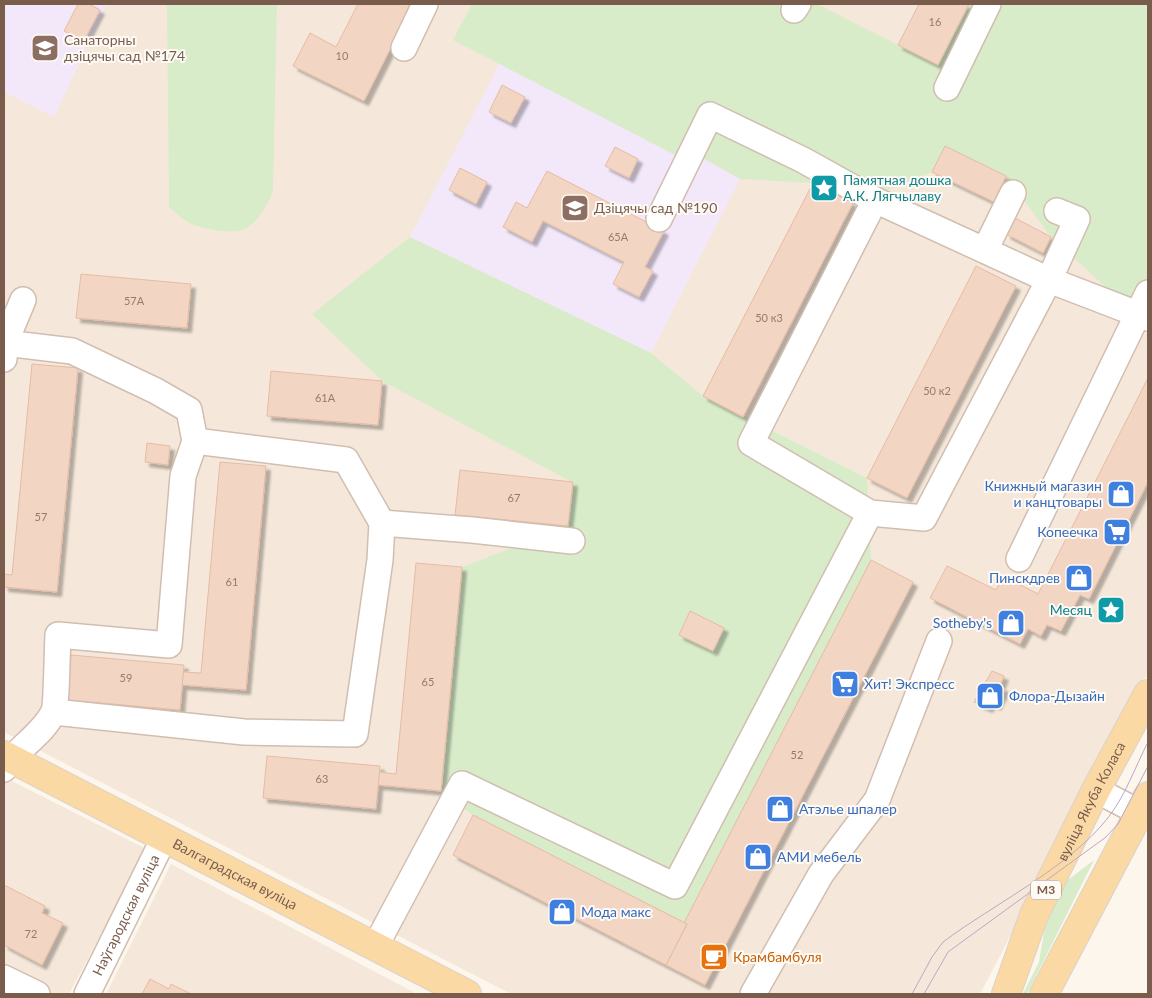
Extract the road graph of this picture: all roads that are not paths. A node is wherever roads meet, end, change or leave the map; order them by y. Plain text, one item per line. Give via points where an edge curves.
1 (425, 4) edge
2 (988, 4) edge
3 (404, 48) dead end
4 (947, 88) dead end
5 (1013, 193) dead end
6 (875, 200) junction
7 (1057, 212) dead end
8 (659, 219) dead end
9 (984, 250) junction
10 (1049, 280) junction
11 (23, 300) dead end
12 (1145, 308) edge
13 (5, 351) edge
14 (195, 441) junction
15 (870, 513) junction
16 (382, 523) junction
17 (572, 541) dead end
18 (1019, 559) dead end
19 (939, 641) dead end
20 (1148, 694) edge
21 (54, 712) junction
22 (6, 761) edge
23 (1096, 790) junction
24 (1145, 808) edge
25 (164, 838) junction
26 (375, 947) junction
27 (4, 978) edge
28 (454, 991) edge
29 (37, 994) edge
30 (87, 994) edge
31 (753, 994) edge
32 (1006, 994) edge
33 (1044, 994) edge

1 - 3 street
2 - 4 street
5 - 9 street
6 - 8 street via 804,160 710,115
6 - 9 street
6 - 15 street via 751,443
7 - 10 street via 1077,219
9 - 10 street
10 - 12 street
10 - 15 street via 924,518
11 - 13 street
12 - 18 street
13 - 14 street via 72,351 189,410
14 - 16 street via 346,460
14 - 21 street via 182,476 169,644 58,635
15 - 26 street via 675,886 462,784
16 - 17 street
16 - 21 street via 380,560 355,734 244,732
19 - 31 street via 877,800 821,874
20 - 23 main road, вуліца Якуба Коласа / М3
21 - 22 street
22 - 25 main road, Валгаградская вуліца
23 - 24 street
23 - 32 main road, вуліца Якуба Коласа / М3 via 1034,915
24 - 33 main road
25 - 26 main road, Валгаградская вуліца
25 - 30 street, Наўгародская вуліца
26 - 28 main road, Валгаградская вуліца
27 - 29 street

